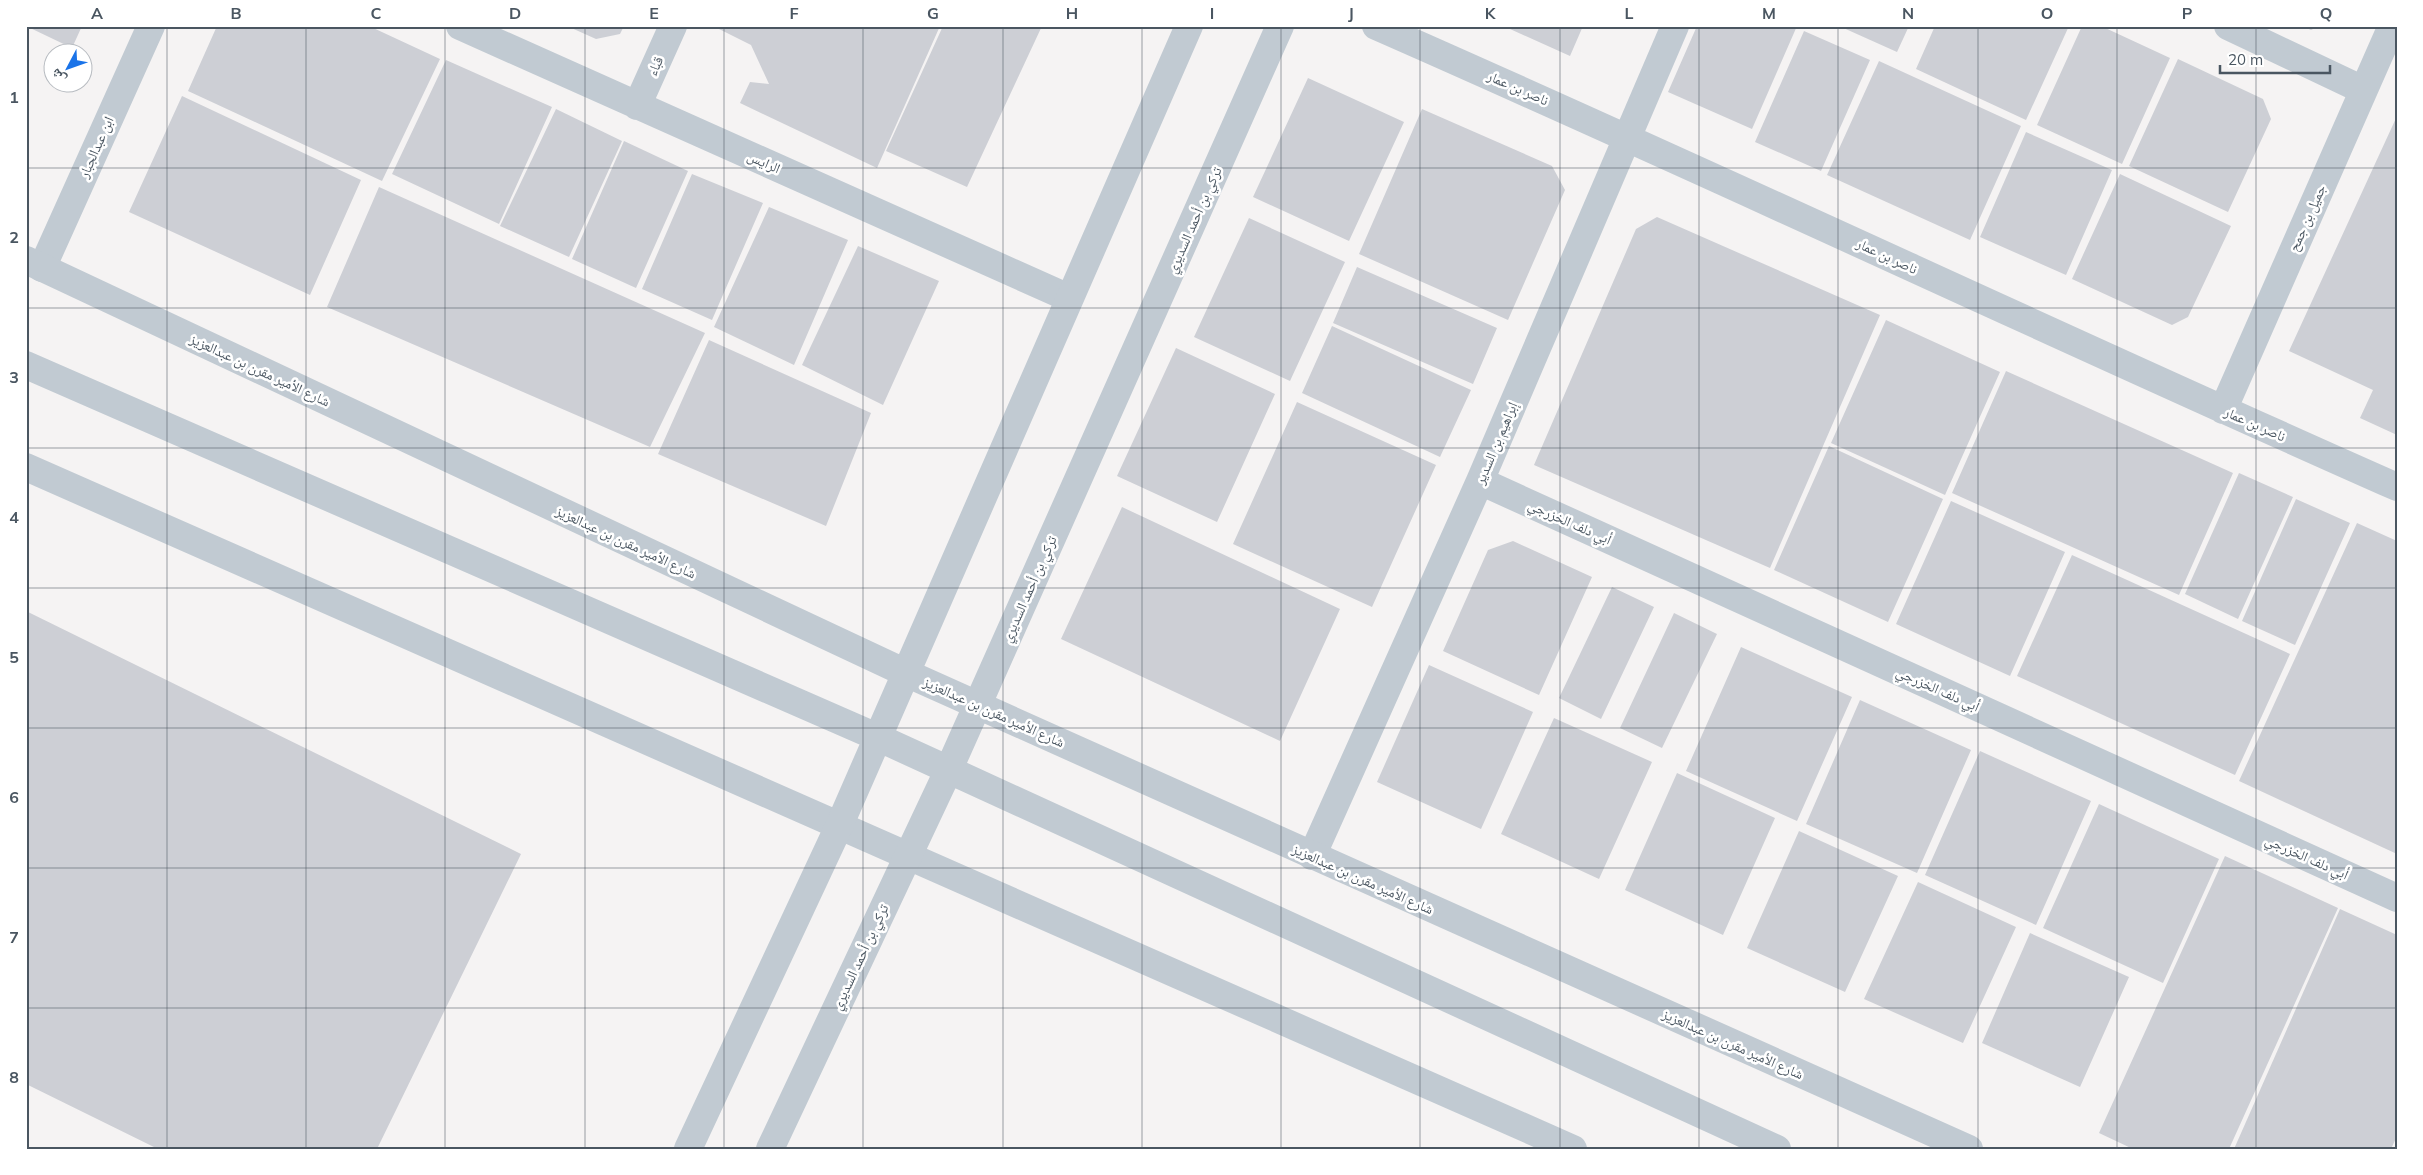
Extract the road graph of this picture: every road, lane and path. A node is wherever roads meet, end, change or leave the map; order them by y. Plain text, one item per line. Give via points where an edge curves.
1 (151, 26) edge
2 (460, 26) edge
3 (673, 26) edge
4 (1189, 26) edge
5 (1280, 26) edge
6 (1376, 26) edge
7 (1675, 26) edge
8 (2228, 26) edge
9 (2392, 26) edge
10 (2363, 90) junction
11 (637, 106) junction
12 (1627, 136) junction
13 (34, 264) edge
14 (1070, 298) junction
15 (26, 365) edge
16 (2223, 410) junction
17 (26, 467) edge
18 (1480, 481) junction
19 (2397, 487) edge
20 (906, 673) junction
21 (977, 705) junction
22 (877, 737) junction
23 (949, 770) junction
24 (840, 824) junction
25 (908, 856) junction
26 (1312, 856) junction
27 (2397, 898) edge
28 (688, 1149) edge
29 (770, 1149) edge
30 (1572, 1149) edge
31 (1777, 1149) edge
32 (1969, 1149) edge

1 - 13 street, ابن عبدالجبار
2 - 11 street, الرايس
3 - 11 street, قباء
4 - 14 street
5 - 21 street, تركي بن أحمد السديري
6 - 12 street, ناصر بن عمار
7 - 12 street, إبراهيم بن السدير
8 - 10 street
9 - 10 street, جميل بن جمح
10 - 16 street, جميل بن جمح
11 - 14 street, الرايس
12 - 16 street, ناصر بن عمار
12 - 18 street, إبراهيم بن السدير
13 - 20 street, شارع الأمير مقرن بن عبدالعزيز
14 - 20 street
15 - 22 street
16 - 19 street, ناصر بن عمار
17 - 24 street
18 - 26 street, إبراهيم بن السدير
18 - 27 street, أبي دلف الخزرجي
20 - 21 street, شارع الأمير مقرن بن عبدالعزيز
20 - 22 street
21 - 23 street, تركي بن أحمد السديري
21 - 26 street, شارع الأمير مقرن بن عبدالعزيز
22 - 23 street
22 - 24 street
23 - 25 street, تركي بن أحمد السديري
23 - 31 street
24 - 25 street
24 - 28 street
25 - 29 street, تركي بن أحمد السديري
25 - 30 street
26 - 32 street, شارع الأمير مقرن بن عبدالعزيز

